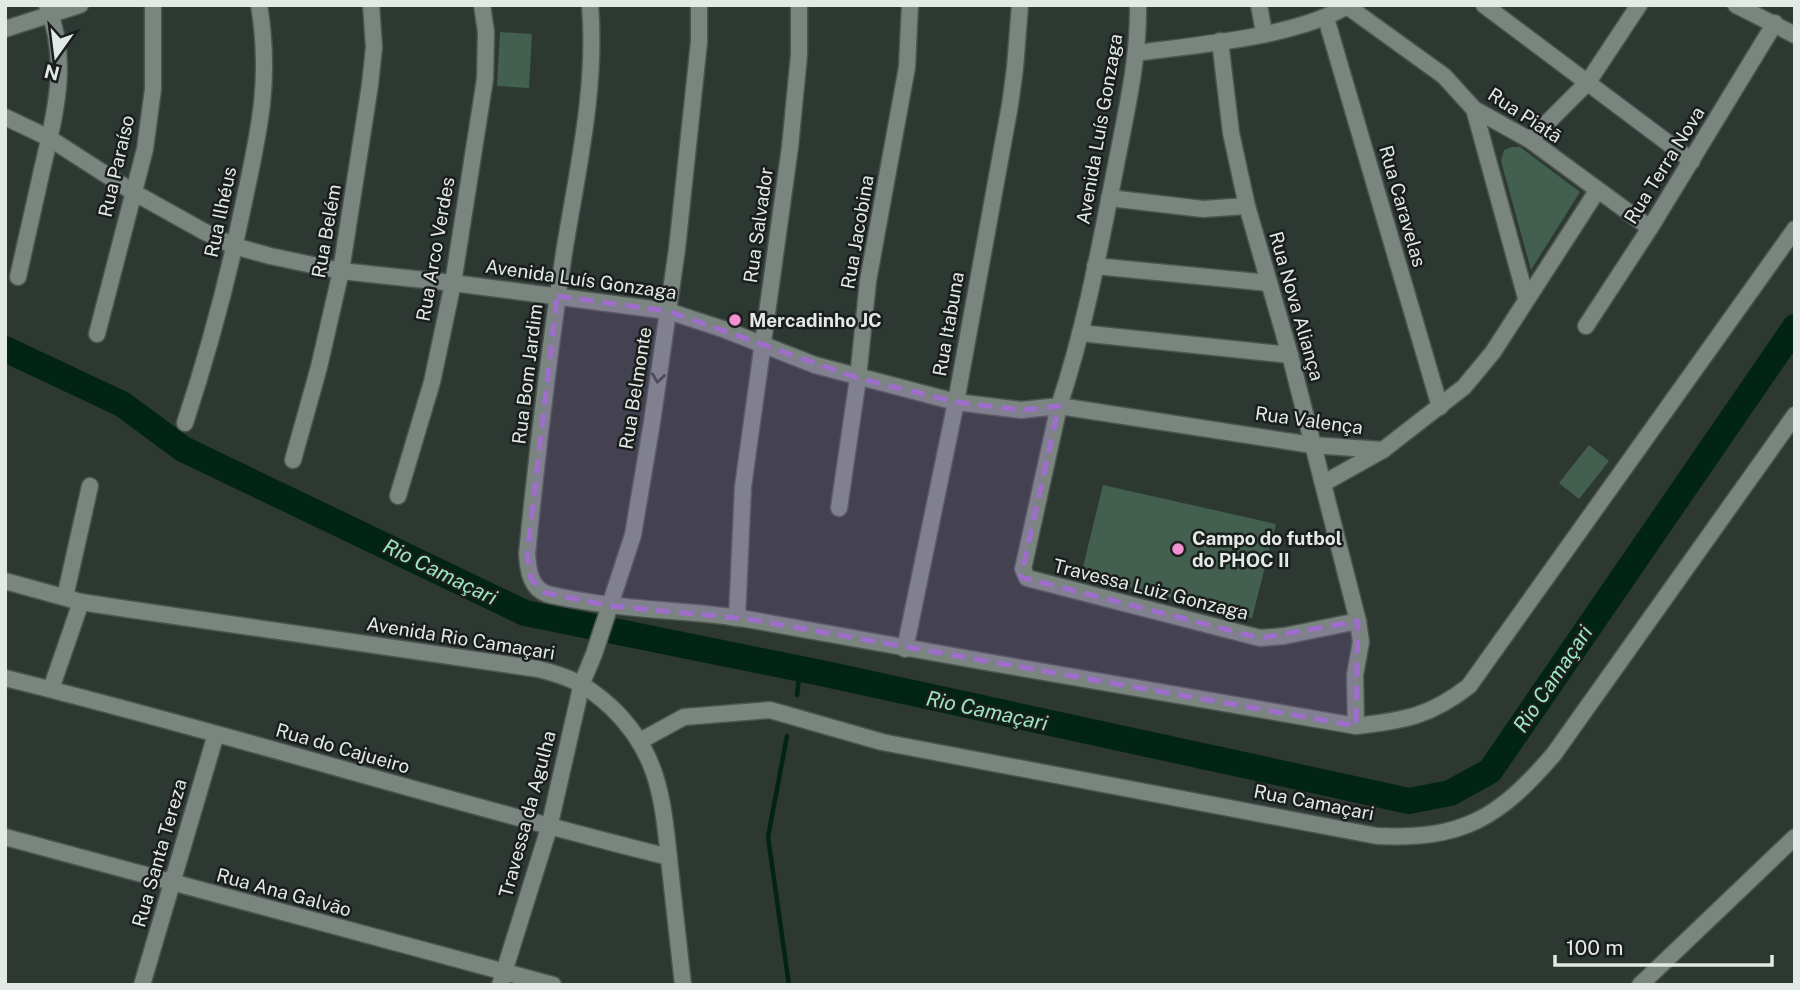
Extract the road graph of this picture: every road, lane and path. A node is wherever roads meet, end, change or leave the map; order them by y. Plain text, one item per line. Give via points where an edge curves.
1 (80, 5) edge
2 (153, 5) edge
3 (259, 5) edge
4 (371, 5) edge
5 (482, 5) edge
6 (590, 5) edge
7 (699, 5) edge
8 (799, 5) edge
9 (910, 5) edge
10 (1020, 5) edge
11 (1138, 5) edge
12 (1259, 5) edge
13 (1484, 5) edge
14 (1639, 5) edge
15 (1736, 5) edge
16 (1348, 6) edge
17 (49, 10) edge
18 (1326, 18) junction
19 (1775, 23) junction
20 (5, 29) edge
21 (1264, 33) junction
22 (1795, 35) edge
23 (1220, 41) junction
24 (1136, 53) junction
25 (1588, 82) junction
26 (1474, 108) junction
27 (5, 117) edge
28 (49, 138) junction
29 (1530, 140) junction
30 (1692, 161) junction
31 (1597, 191) junction
32 (133, 192) junction
33 (1109, 198) junction
34 (1247, 206) junction
35 (1650, 228) junction
36 (1795, 229) edge
37 (234, 246) junction
38 (1096, 266) junction
39 (341, 271) junction
40 (18, 276) dead end
41 (453, 283) junction
42 (1269, 283) junction
43 (557, 296) junction
44 (1526, 298) junction
45 (668, 311) junction
46 (1587, 326) dead end
47 (1080, 333) junction
48 (97, 334) dead end
49 (762, 345) junction
50 (1290, 355) junction
51 (858, 378) junction
52 (956, 402) junction
53 (1059, 406) junction
54 (1440, 407) junction
55 (1795, 415) edge
56 (185, 423) dead end
57 (1312, 445) junction
58 (1383, 450) junction
59 (293, 460) dead end
60 (1324, 483) junction
61 (90, 486) dead end
62 (398, 496) dead end
63 (839, 508) dead end
64 (5, 581) edge
65 (65, 597) junction
66 (81, 602) junction
67 (607, 613) junction
68 (737, 618) junction
69 (1358, 621) junction
70 (905, 649) junction
71 (5, 678) edge
72 (582, 683) junction
73 (51, 689) junction
74 (1356, 726) junction
75 (216, 734) junction
76 (640, 741) junction
77 (550, 828) junction
78 (5, 837) edge
79 (1795, 837) edge
80 (669, 857) junction
81 (172, 883) junction
82 (502, 978) edge
83 (142, 985) edge
84 (554, 985) edge
85 (683, 985) edge
86 (1640, 985) edge

1 - 17 street
2 - 32 street, Rua Paraíso via 150,120
3 - 37 street, Rua Ilhéus via 264,38 263,106
4 - 39 street, Rua Belém via 374,47 370,85
5 - 41 street, Rua Arco Verdes via 485,79
6 - 43 street, Rua Bom Jardim via 590,79
7 - 45 street, Rua Belmonte via 699,42
8 - 49 street, Rua Salvador via 793,122
9 - 51 street, Rua Jacobina via 907,67 868,281
10 - 52 street, Rua Itabuna via 1010,106
11 - 24 street, Avenida Luís Gonzaga
12 - 21 street
13 - 25 street
14 - 25 street
15 - 19 street
16 - 18 street
16 - 26 street, Rua Piatã via 1444,76
17 - 20 street
17 - 28 street via 60,65
18 - 21 street
18 - 54 street, Rua Caravelas
19 - 22 street
19 - 30 street, Rua Terra Nova
21 - 23 street
23 - 24 street
23 - 34 street, Rua Nova Aliança via 1231,133
24 - 33 street, Avenida Luís Gonzaga
25 - 29 street
25 - 30 street
26 - 29 street, Rua Piatã
26 - 44 street
27 - 28 street, Avenida Luís Gonzaga
28 - 32 street, Avenida Luís Gonzaga
28 - 40 street
29 - 31 street, Rua Piatã
30 - 35 street, Rua Terra Nova
31 - 35 street, Rua Piatã
31 - 44 street, Rua Valença
32 - 37 street, Avenida Luís Gonzaga
32 - 48 street, Rua Paraíso
33 - 34 street via 1203,209
33 - 38 street, Avenida Luís Gonzaga
34 - 42 street, Rua Nova Aliança
35 - 46 street, Rua Terra Nova
36 - 74 street, Rua Bom Jardim via 1469,686 1451,700 1405,720
37 - 39 street, Avenida Luís Gonzaga
37 - 56 street, Rua Ilhéus
38 - 42 street
38 - 47 street, Avenida Luís Gonzaga
39 - 41 street, Avenida Luís Gonzaga
39 - 59 street, Rua Belém
41 - 43 street, Avenida Luís Gonzaga
41 - 62 street, Rua Arco Verdes via 432,382
42 - 50 street, Rua Nova Aliança
43 - 45 street, Avenida Luís Gonzaga
43 - 67 street, Rua Bom Jardim via 528,568 537,588 545,593
44 - 54 street, Rua Valença via 1475,377
45 - 49 street, Avenida Luís Gonzaga
45 -> 67 street, Rua Belmonte via 633,535
47 - 50 street
47 - 53 street, Avenida Luís Gonzaga
49 - 51 street, Avenida Luís Gonzaga
49 - 68 street, Rua Salvador via 743,487
50 - 57 street, Rua Nova Aliança
51 - 52 street, Avenida Luís Gonzaga
51 - 63 street, Rua Jacobina
52 - 53 street, Avenida Luís Gonzaga via 1021,410
52 - 70 street, Rua Itabuna
53 - 57 street, Rua Valença
53 - 69 street, Travessa Luiz Gonzaga via 1023,569 1027,578 1260,638
54 - 58 street, Rua Valença
55 - 76 street, Rua Camaçari via 1545,764 1490,815 1443,832 1377,836 882,742 769,710 684,717
57 - 58 street, Rua Valença
57 - 60 street, Rua Nova Aliança
58 - 60 street
60 - 69 street, Rua Nova Aliança
61 - 65 street
64 - 65 street, Avenida Rio Camaçari
65 - 66 street, Avenida Rio Camaçari
66 - 72 street, Avenida Rio Camaçari via 538,669
66 - 73 street
67 - 68 street, Rua Bom Jardim
67 - 72 street, Travessa da Agulha
68 - 70 street, Rua Bom Jardim
69 - 74 street, Rua Nova Aliança
70 - 74 street, Rua Bom Jardim
71 - 73 street, Rua do Cajueiro
72 - 76 street, Avenida Rio Camaçari via 625,721
72 - 77 street, Travessa da Agulha
73 - 75 street, Rua do Cajueiro
75 - 77 street, Rua do Cajueiro
75 - 81 street, Rua Santa Tereza
76 - 80 street, Avenida Rio Camaçari via 657,782
77 - 80 street, Rua do Cajueiro
77 - 82 street, Travessa da Agulha
78 - 81 street, Rua Ana Galvão
79 - 86 street
80 - 85 street, Avenida Rio Camaçari
81 - 82 street, Rua Ana Galvão
81 - 83 street, Rua Santa Tereza
82 - 84 street, Rua Ana Galvão

